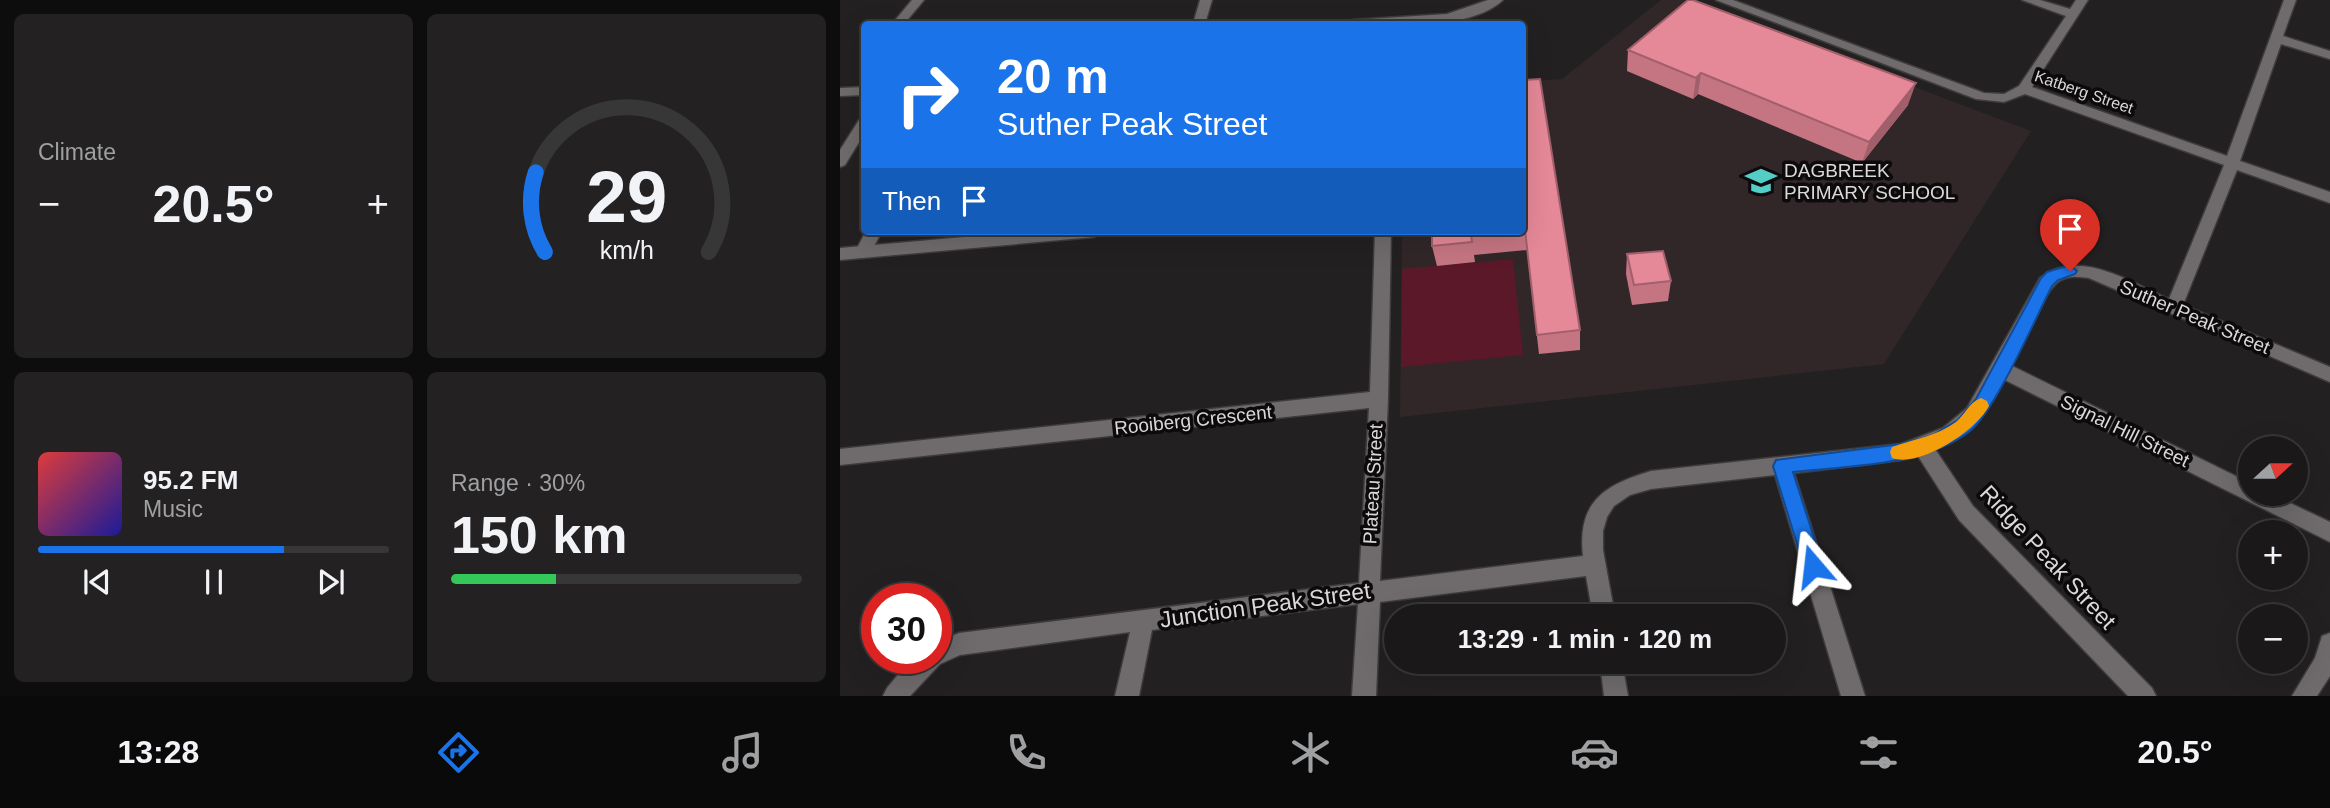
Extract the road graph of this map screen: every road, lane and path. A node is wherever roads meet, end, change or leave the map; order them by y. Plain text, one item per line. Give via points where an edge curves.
1 (918, 0) edge
2 (1206, 0) edge
3 (1497, 0) edge
4 (1722, 0) edge
5 (2028, 0) edge
6 (2082, 0) edge
7 (2290, 0) edge
8 (2072, 14) junction
9 (900, 21) edge
10 (1200, 21) edge
11 (1408, 21) edge
12 (2276, 38) junction
13 (2330, 55) edge
14 (2024, 89) junction
15 (861, 91) edge
16 (840, 92) edge
17 (861, 128) edge
18 (840, 162) edge
19 (2232, 163) junction
20 (2330, 198) edge
21 (872, 235) edge
22 (1050, 235) edge
23 (1383, 235) edge
24 (863, 252) junction
25 (840, 254) edge
26 (2174, 307) junction
27 (2000, 369) junction
28 (2330, 375) edge
29 (1379, 399) junction
30 (1923, 447) junction
31 (840, 457) edge
32 (1782, 466) junction
33 (2238, 487) edge
34 (2277, 506) edge
35 (2330, 532) edge
36 (1596, 565) junction
37 (1367, 592) junction
38 (1602, 604) edge
39 (1143, 622) junction
40 (2330, 644) edge
41 (952, 647) edge
42 (913, 674) edge
43 (1613, 674) edge
44 (895, 696) edge
45 (1128, 696) edge
46 (1364, 696) edge
47 (1616, 696) edge
48 (1853, 696) edge
49 (2144, 696) edge
50 (2304, 696) edge

1 - 9 street
2 - 10 street
3 - 11 street via 1457,16
4 - 14 street, Katberg Street via 1981,96 2007,97
5 - 8 street
6 - 8 street
7 - 12 street
8 - 14 street
12 - 13 street
12 - 19 street
14 - 19 street, Katberg Street
15 - 16 street
17 - 18 street
19 - 20 street, Katberg Street
19 - 26 street
21 - 24 street
22 - 24 street
23 - 29 street
24 - 25 street
26 - 27 street, Suther Peak Street via 2092,274 2061,272 2046,282
26 - 28 street, Suther Peak Street
27 - 30 street, Suther Peak Street via 1982,404 1964,425
27 - 33 street, Signal Hill Street
29 - 31 street, Rooiberg Crescent
29 - 37 street, Plateau Street
30 - 32 street, Suther Peak Street
30 - 49 street, Ridge Peak Street via 1984,534
32 - 36 street, Suther Peak Street via 1651,480 1611,494 1599,505 1593,520
32 - 48 street
34 - 35 street, Signal Hill Street
36 - 37 street, Junction Peak Street
36 - 38 street, Suther Peak Street
37 - 39 street, Junction Peak Street
37 - 46 street, Plateau Street
39 - 41 street, Junction Peak Street via 985,639
39 - 45 street
40 - 50 street via 2325,663
42 - 44 street
43 - 47 street

